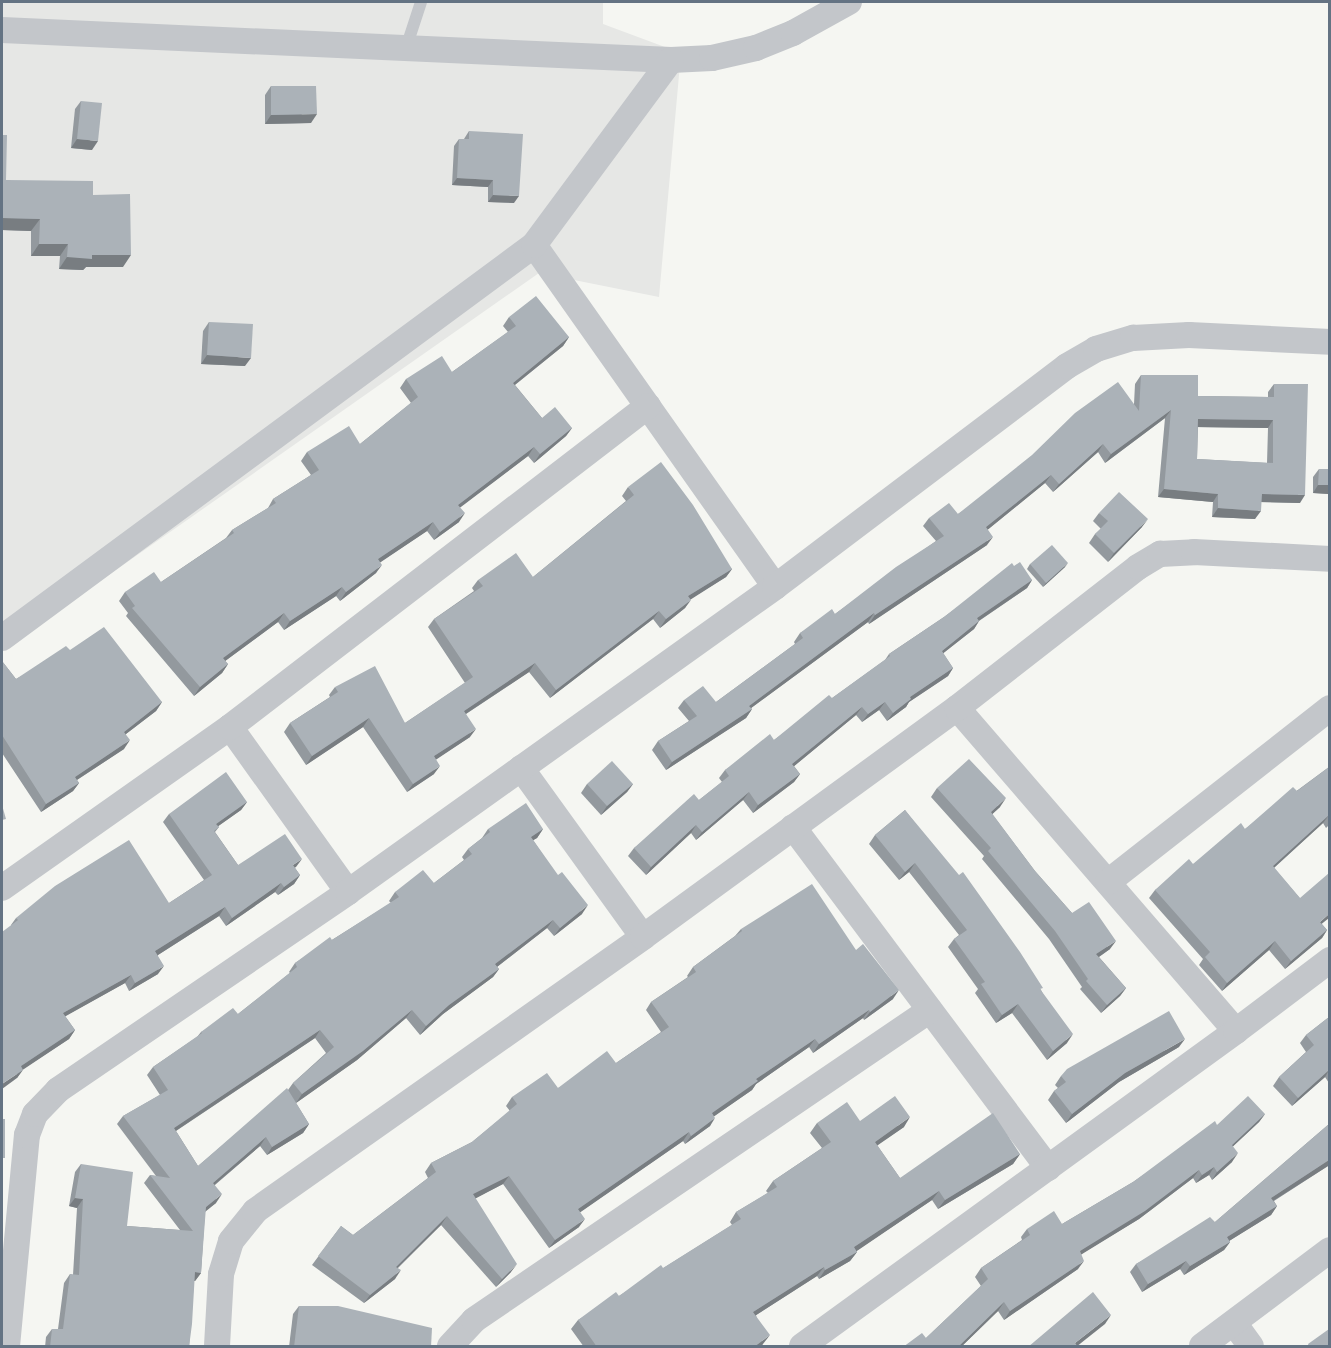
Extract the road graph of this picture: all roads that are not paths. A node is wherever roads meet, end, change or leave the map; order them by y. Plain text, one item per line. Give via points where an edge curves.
1 (422, 2) edge
2 (849, 2) edge
3 (2, 30) edge
4 (406, 48) junction
5 (671, 60) junction
6 (534, 245) junction
7 (1329, 342) edge
8 (648, 406) junction
9 (1329, 559) edge
10 (775, 587) junction
11 (2, 638) edge
12 (957, 708) junction
13 (1329, 708) edge
14 (230, 727) junction
15 (521, 768) junction
16 (794, 827) junction
17 (1108, 882) junction
18 (2, 888) edge
19 (348, 892) junction
20 (643, 937) junction
21 (1329, 960) edge
22 (930, 1010) junction
23 (1236, 1031) junction
24 (1048, 1168) junction
25 (1329, 1250) edge
26 (1234, 1323) junction
27 (7, 1347) edge
28 (217, 1347) edge
29 (450, 1347) edge
30 (802, 1347) edge
31 (1202, 1347) edge
32 (1251, 1347) edge

1 - 4 lane
2 - 5 street via 756,48 712,58
3 - 4 street
4 - 5 street
5 - 6 street
6 - 8 street
6 - 11 street
7 - 10 street via 1189,335 1133,338 1095,349 1067,366
8 - 10 street
8 - 14 street
9 - 12 street via 1194,552 1160,554
10 - 15 street
12 - 16 street
12 - 17 street
13 - 17 street
14 - 18 street
14 - 19 street
15 - 19 street
15 - 20 street
16 - 20 street
16 - 22 street
17 - 23 street
19 - 27 street via 58,1090 35,1114 27,1135
20 - 28 street via 255,1211 231,1241 221,1274
21 - 23 street
22 - 24 street
22 - 29 street via 474,1320
23 - 24 street
24 - 30 street
25 - 26 street
26 - 31 street
26 - 32 street

